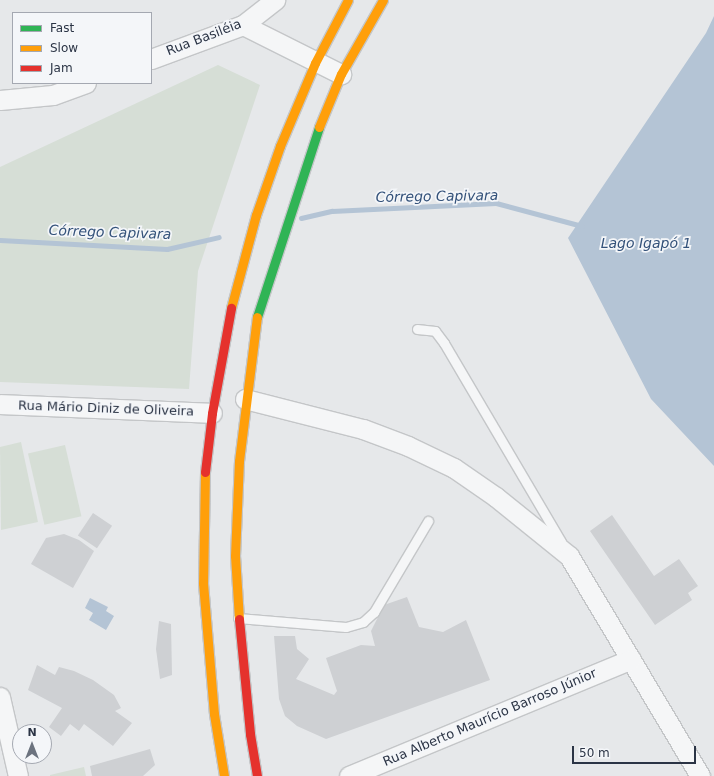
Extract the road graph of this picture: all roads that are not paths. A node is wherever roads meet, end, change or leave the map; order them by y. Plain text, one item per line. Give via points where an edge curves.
1 (275, 0) edge
2 (348, 0) edge
3 (383, 0) edge
4 (243, 25) junction
5 (152, 59) edge
6 (316, 63) junction
7 (341, 74) junction
8 (83, 84) edge
9 (0, 100) edge
10 (417, 329) dead end
11 (245, 398) junction
12 (0, 404) edge
13 (212, 413) junction
14 (428, 521) dead end
15 (568, 556) junction
16 (238, 618) junction
17 (631, 659) junction
18 (0, 697) edge
19 (18, 776) edge
20 (224, 776) edge
21 (258, 776) edge
22 (349, 776) edge
23 (700, 776) edge

1 - 4 street, Rua Basiléia
2 - 6 street
3 - 7 street
4 - 5 street, Rua Basiléia
4 - 6 street
6 - 7 street
6 - 13 street via 280,146 256,215 233,295
7 - 11 street via 291,205 258,309
8 - 9 street via 53,95
10 - 15 lane via 435,331 444,343
11 - 15 street via 363,429 447,465 496,497
11 - 16 street via 238,461 235,556
12 - 13 street, Rua Mário Diniz de Oliveira
13 - 20 street via 206,466 203,583 214,714
14 - 16 lane via 374,612 363,622 346,627
15 - 17 street
16 - 21 street via 250,734
17 - 22 street, Rua Alberto Maurício Barroso Júnior
17 - 23 street
18 - 19 street

